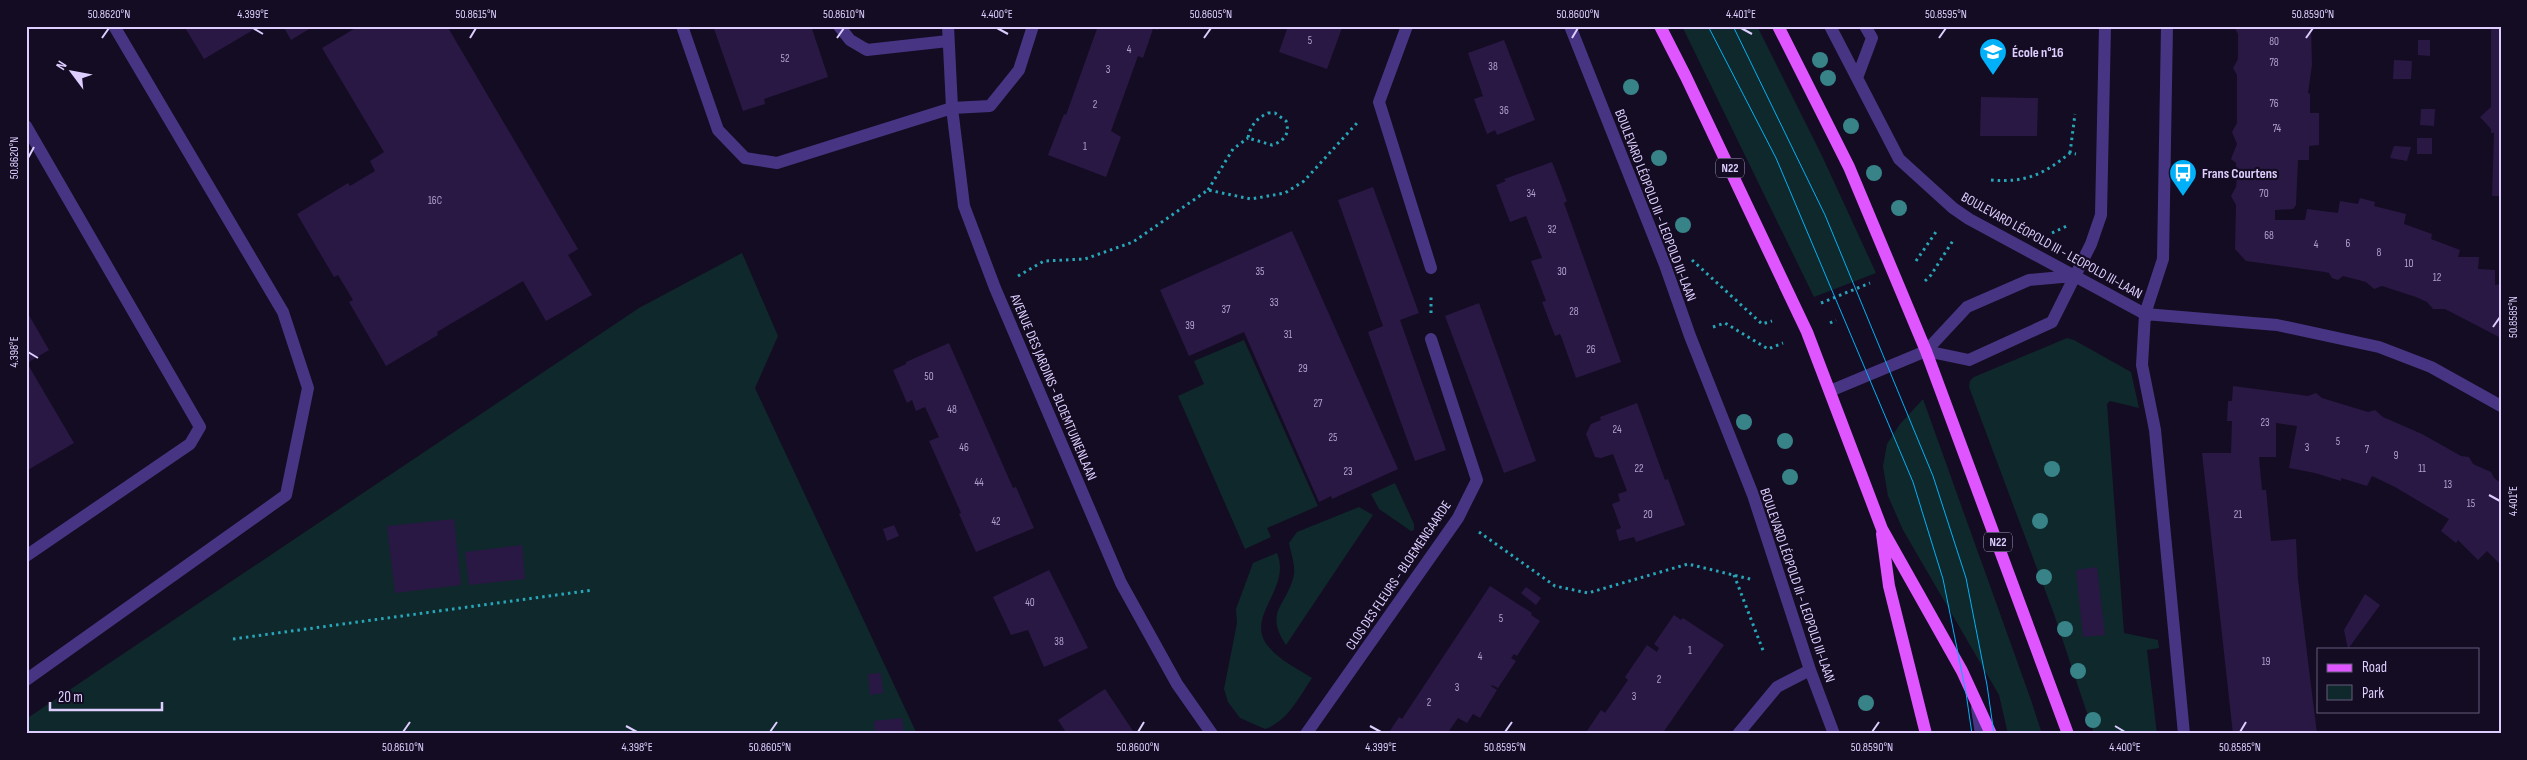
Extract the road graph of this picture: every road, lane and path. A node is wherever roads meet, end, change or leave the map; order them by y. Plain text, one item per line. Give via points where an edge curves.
1 (114, 26) edge
2 (682, 26) edge
3 (839, 26) edge
4 (948, 26) edge
5 (1033, 26) edge
6 (1407, 26) edge
7 (1570, 26) edge
8 (1660, 26) edge
9 (1778, 26) edge
10 (1830, 26) edge
11 (1865, 26) edge
12 (2105, 26) edge
13 (2167, 26) edge
14 (948, 41) junction
15 (1858, 78) junction
16 (1379, 102) junction
17 (952, 108) junction
18 (26, 126) edge
19 (1248, 138) junction
20 (2082, 155) dead end
21 (1991, 180) dead end
22 (1208, 190) junction
23 (2070, 224) dead end
24 (1958, 233) dead end
25 (2048, 234) dead end
26 (1665, 265) junction
27 (1431, 268) joint
28 (2073, 276) junction
29 (1921, 285) dead end
30 (995, 288) junction
31 (1798, 312) junction
32 (2145, 314) junction
33 (1707, 329) dead end
34 (1431, 339) joint
35 (1783, 342) dead end
36 (1926, 351) junction
37 (1830, 391) junction
38 (2501, 406) edge
39 (1458, 518) junction
40 (1882, 529) junction
41 (26, 556) edge
42 (1734, 575) junction
43 (1784, 586) junction
44 (593, 590) dead end
45 (233, 639) dead end
46 (1764, 653) dead end
47 (1810, 670) junction
48 (26, 680) edge
49 (1975, 698) junction
50 (1212, 734) edge
51 (1306, 734) edge
52 (1738, 734) edge
53 (1834, 734) edge
54 (1926, 734) edge
55 (1981, 734) edge
56 (1991, 734) edge
57 (2068, 734) edge
58 (2184, 734) edge

1 - 48 street via 283,312 308,388 286,495
2 - 17 street via 718,130 745,158 777,163
3 - 14 street via 850,40 867,50
4 - 14 street, AVENUE DES JARDINS - BLOEMTUINENLAAN
5 - 17 street via 1020,70 990,106
6 - 16 street
7 - 26 street, BOULEVARD LÉOPOLD III - LEOPOLD III-LAAN
8 - 31 main road, N22
9 - 36 main road, N22 via 1849,167
10 - 15 street, BOULEVARD LÉOPOLD III - LEOPOLD III-LAAN
11 - 15 street via 1872,38
12 - 28 street via 2101,216 2091,244
13 - 32 street via 2163,259
14 - 17 street, AVENUE DES JARDINS - BLOEMTUINENLAAN
15 - 28 street, BOULEVARD LÉOPOLD III - LEOPOLD III-LAAN via 1899,159 1953,208
16 - 22 path via 1346,133 1304,181 1285,193 1251,199
16 - 27 street
17 - 30 street, AVENUE DES JARDINS - BLOEMTUINENLAAN via 964,206
18 - 41 street via 200,427 190,444
19 - 19 path via 1252,127 1262,116 1275,113 1286,120 1287,134 1278,143 1272,145
19 - 22 path via 1234,149
20 - 21 path via 2070,153 2031,178
22 - 30 path via 1133,242 1085,259 1044,261
23 - 25 path
24 - 29 path
26 - 31 path via 1688,256 1762,324
26 - 43 street, BOULEVARD LÉOPOLD III - LEOPOLD III-LAAN via 1753,495
27 - 34 path
28 - 32 street, BOULEVARD LÉOPOLD III - LEOPOLD III-LAAN
28 - 36 street via 2029,280 1967,307
28 - 36 street via 2052,322 1969,360
30 - 50 street, AVENUE DES JARDINS - BLOEMTUINENLAAN via 1121,583 1177,684
31 - 37 main road, N22
32 - 38 street via 2277,325 2379,347 2431,367
32 - 58 street, BOULEVARD LÉOPOLD III - LEOPOLD III-LAAN via 2142,365 2155,430
33 - 35 path via 1726,323 1768,349
34 - 39 street, CLOS DES FLEURS - BLOEMENGAARDE via 1477,480
36 - 37 street
36 - 57 main road, N22
37 - 40 main road, N22
39 - 42 path via 1555,586 1588,593 1688,564
39 - 51 street, CLOS DES FLEURS - BLOEMENGAARDE
40 - 49 main road, N22
40 - 54 main road, N22 via 1889,586
42 - 43 path
42 - 46 path
43 - 47 street, BOULEVARD LÉOPOLD III - LEOPOLD III-LAAN
44 - 45 path
47 - 52 street via 1777,687
47 - 53 street, BOULEVARD LÉOPOLD III - LEOPOLD III-LAAN
49 - 55 street
49 - 56 main road, N22

